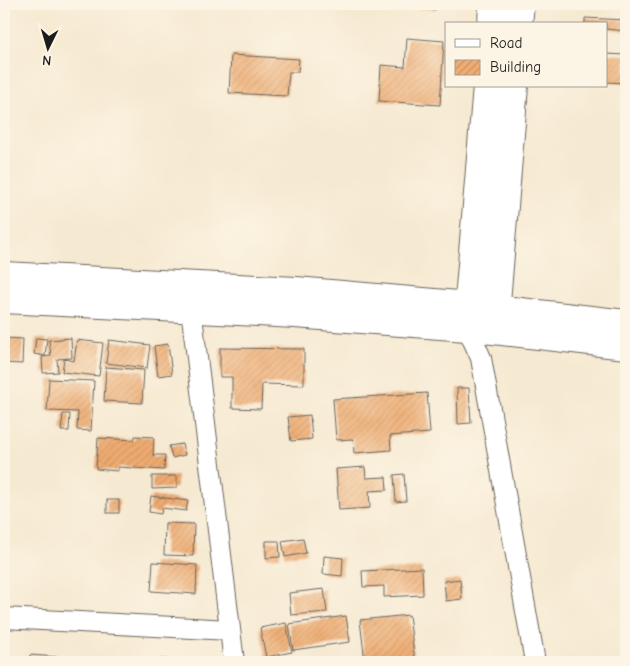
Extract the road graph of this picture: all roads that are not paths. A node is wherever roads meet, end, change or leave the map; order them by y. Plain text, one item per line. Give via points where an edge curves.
1 (493, 4) edge
2 (520, 4) edge
3 (492, 22) edge
4 (518, 22) edge
5 (487, 88) edge
6 (514, 88) edge
7 (4, 276) edge
8 (4, 299) edge
9 (191, 308) junction
10 (468, 317) junction
11 (494, 320) junction
12 (626, 324) edge
13 (626, 345) edge
14 (481, 358) junction
15 (4, 618) edge
16 (230, 630) junction
17 (234, 662) edge
18 (535, 662) edge

1 - 3 street
2 - 4 street
5 - 10 street
6 - 11 street
7 - 10 street via 296,291
8 - 9 street
9 - 10 street
9 - 16 street
10 - 11 street
10 - 14 street
11 - 12 street
11 - 13 street
11 - 14 street
14 - 18 street
15 - 16 street
16 - 17 street

